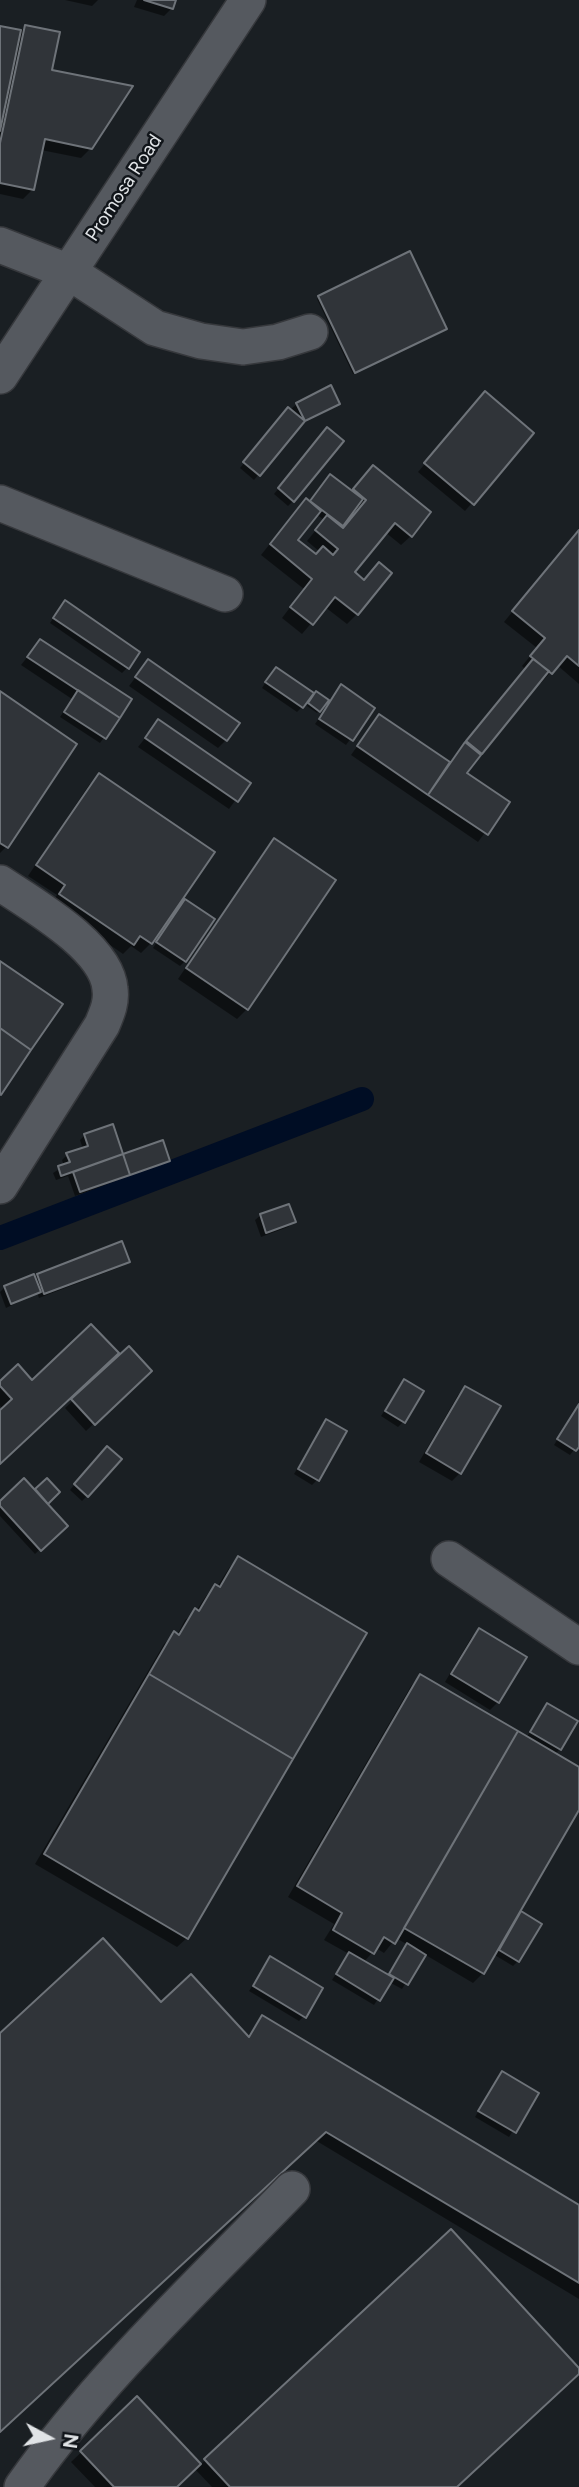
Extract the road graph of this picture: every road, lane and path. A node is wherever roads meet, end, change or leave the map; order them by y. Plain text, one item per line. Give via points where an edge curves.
1 (248, 0) edge
2 (0, 245) edge
3 (69, 272) junction
4 (310, 332) dead end
5 (0, 376) edge
6 (0, 503) edge
7 (225, 594) dead end
8 (0, 883) edge
9 (0, 1186) edge
10 (449, 1559) dead end
11 (579, 1647) edge
12 (292, 2189) dead end
13 (22, 2487) edge

1 - 3 street, Promosa Road
2 - 3 street
3 - 4 street via 156,328 201,341 243,347
3 - 5 street, Promosa Road
6 - 7 street
8 - 9 street via 87,948 107,974 110,988 102,1025
10 - 11 street
12 - 13 street via 127,2359 56,2439

